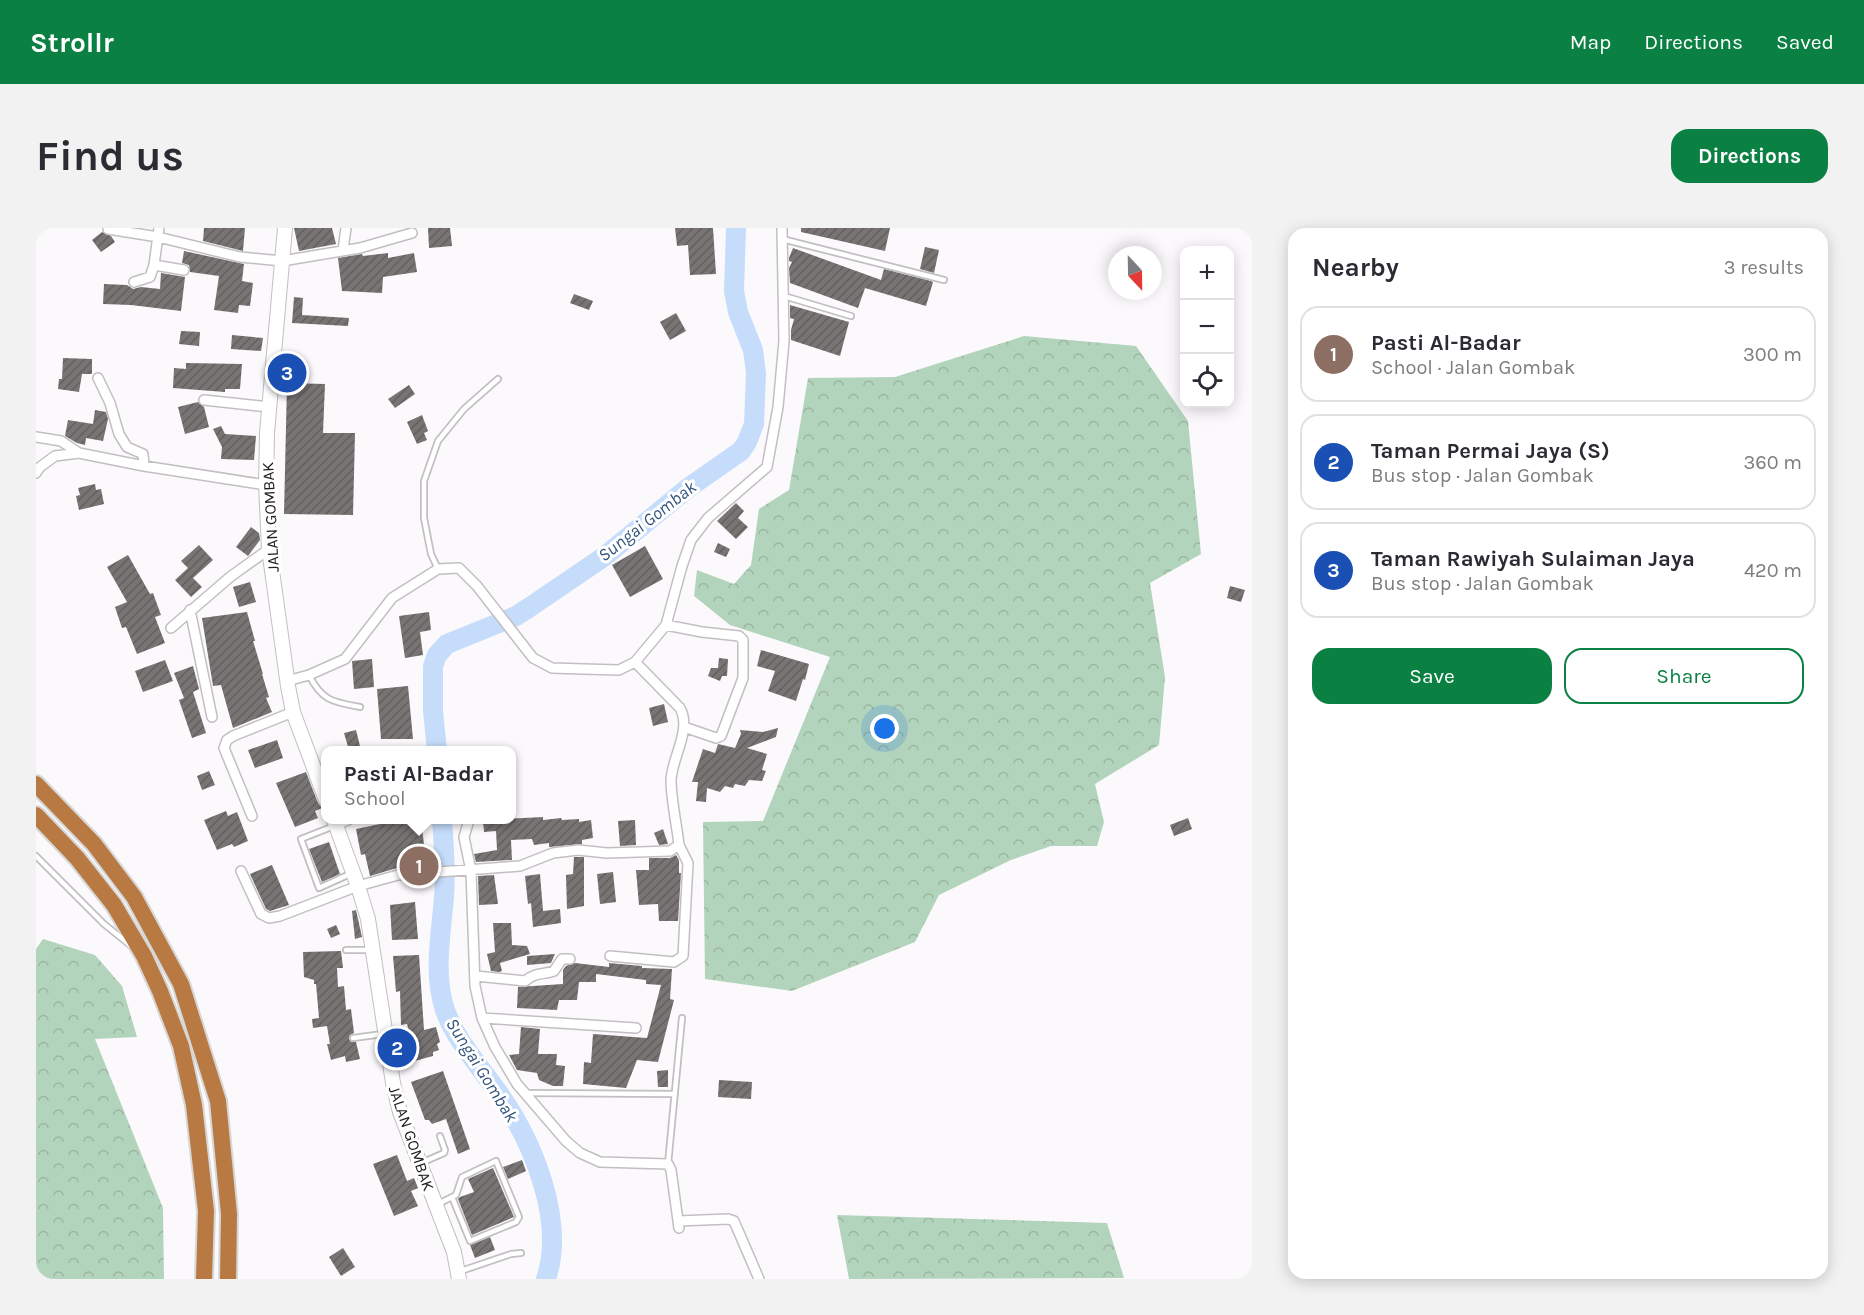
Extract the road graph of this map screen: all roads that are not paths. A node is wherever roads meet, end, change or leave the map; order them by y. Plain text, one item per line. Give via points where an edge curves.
1 (285, 228) edge
2 (346, 228) edge
3 (782, 228) edge
4 (108, 229) edge
5 (158, 232) edge
6 (412, 233) dead end
7 (782, 239) junction
8 (343, 250) junction
9 (282, 261) junction
10 (154, 265) junction
11 (183, 270) dead end
12 (944, 280) dead end
13 (134, 282) dead end
14 (782, 295) junction
15 (851, 316) dead end
16 (98, 378) dead end
17 (498, 379) dead end
18 (204, 400) dead end
19 (269, 408) junction
20 (36, 437) edge
21 (79, 453) junction
22 (144, 466) junction
23 (36, 472) edge
24 (266, 485) junction
25 (269, 549) junction
26 (438, 569) junction
27 (190, 610) junction
28 (666, 625) junction
29 (171, 628) dead end
30 (636, 662) junction
31 (309, 675) junction
32 (287, 681) junction
33 (360, 707) dead end
34 (293, 712) junction
35 (212, 717) dead end
36 (684, 727) junction
37 (36, 784) edge
38 (321, 787) edge
39 (36, 815) edge
40 (252, 816) dead end
41 (335, 824) edge
42 (337, 824) edge
43 (337, 824) edge
44 (468, 824) edge
45 (679, 845) junction
46 (36, 856) edge
47 (242, 871) dead end
48 (471, 871) junction
49 (358, 886) junction
50 (346, 950) dead end
51 (373, 950) junction
52 (144, 956) junction
53 (610, 956) dead end
54 (570, 959) dead end
55 (476, 976) junction
56 (482, 1018) junction
57 (682, 1018) dead end
58 (636, 1028) dead end
59 (385, 1034) junction
60 (354, 1038) dead end
61 (525, 1093) junction
62 (675, 1094) junction
63 (440, 1136) dead end
64 (419, 1163) junction
65 (668, 1164) junction
66 (452, 1197) junction
67 (435, 1205) junction
68 (521, 1253) dead end
69 (458, 1275) edge
70 (204, 1279) edge
71 (228, 1279) edge
72 (759, 1279) edge

1 - 9 main road, JALAN GOMBAK
2 - 8 street
3 - 7 street
4 - 5 street
5 - 9 street via 240,257
5 - 10 street
6 - 8 street
7 - 12 lane
7 - 14 street
8 - 9 street
9 - 19 main road, JALAN GOMBAK
10 - 11 street
10 - 13 street via 150,277
14 - 15 lane
14 - 28 street via 784,341 767,467 708,519 692,540
16 - 22 street via 119,435 127,447 143,454
17 - 26 lane via 464,409 438,441 424,481 423,518
18 - 19 street
19 - 24 main road, JALAN GOMBAK
20 - 21 street via 61,441
21 - 22 street
21 - 23 street via 55,456
22 - 24 street
24 - 25 main road, JALAN GOMBAK
25 - 27 street
25 - 32 main road, JALAN GOMBAK
26 - 30 street via 459,568 533,658 552,668 619,670
26 - 31 street via 392,598 345,659
27 - 29 street
27 - 35 street
28 - 30 street
28 - 36 street via 740,636 743,640 743,678 721,736 716,738
30 - 36 street via 680,708
31 - 32 street
31 - 33 lane via 327,699
32 - 34 main road, JALAN GOMBAK
34 - 38 main road, JALAN GOMBAK
34 - 40 street via 227,740 224,748
36 - 45 street via 671,780
37 - 71 highway via 94,844 134,897 182,984 218,1101 230,1214
39 - 52 highway via 114,905
41 - 42 lane via 301,839 319,888 350,874
43 - 49 main road, JALAN GOMBAK
44 - 48 street via 464,837
45 - 48 street via 670,851 578,850 520,866
45 - 53 street via 688,863 683,956 674,962
46 - 52 lane via 104,924
47 - 49 street via 261,914 269,918
48 - 49 street via 398,875
48 - 55 street
49 - 51 main road, JALAN GOMBAK
50 - 51 lane
51 - 59 main road, JALAN GOMBAK
52 - 70 highway via 181,1047 194,1105 207,1210
54 - 55 street via 562,959 554,971 532,975 525,981
55 - 56 street
56 - 58 street
56 - 61 street via 495,1047
57 - 62 lane
59 - 60 lane
59 - 64 main road, JALAN GOMBAK via 400,1112
61 - 62 lane
61 - 65 street via 580,1153 600,1162
62 - 65 lane
63 - 64 lane via 444,1153
64 - 67 main road, JALAN GOMBAK
65 - 72 street via 678,1225 734,1221
66 - 66 lane via 470,1241 516,1222 519,1217 496,1161 462,1177
66 - 67 lane
67 - 69 main road, JALAN GOMBAK via 454,1252
68 - 69 lane

